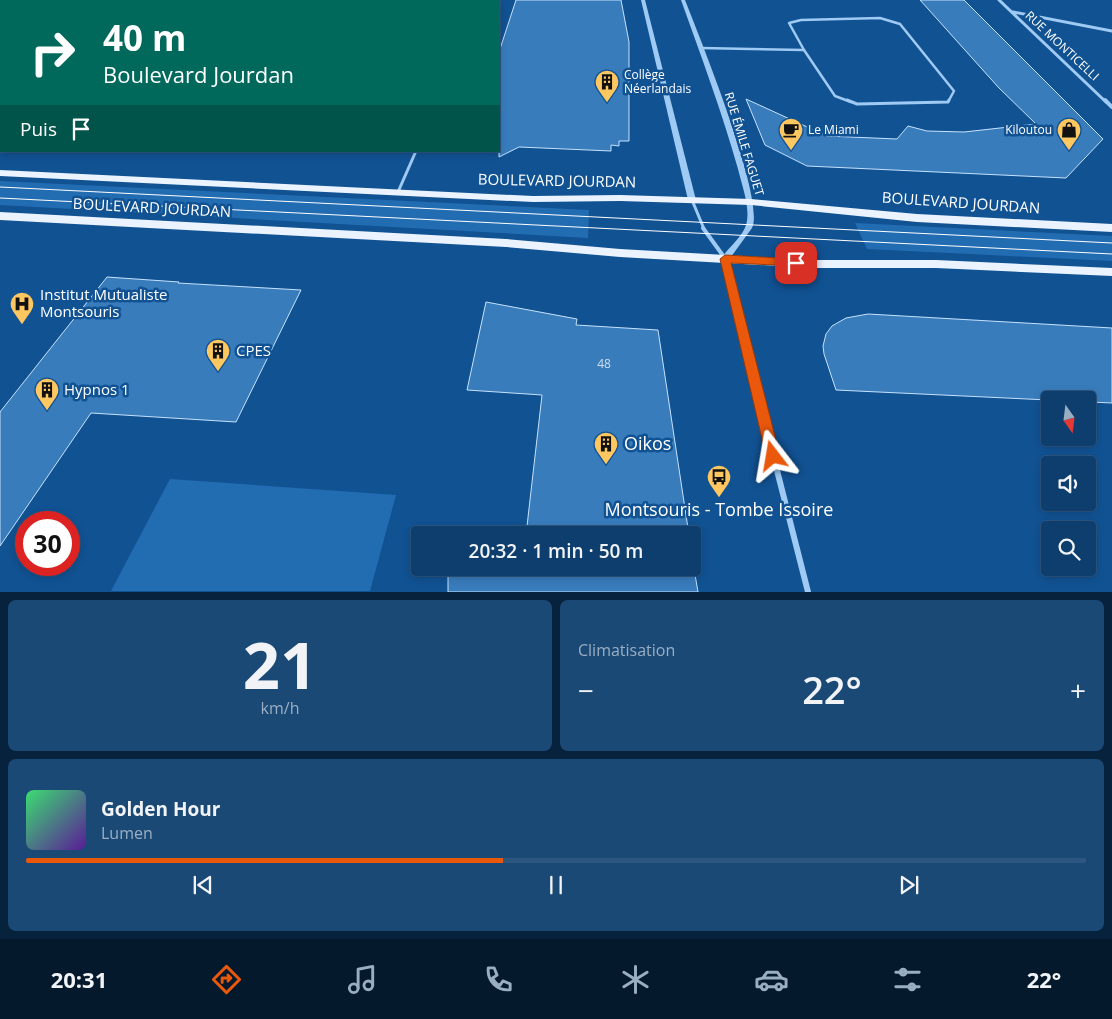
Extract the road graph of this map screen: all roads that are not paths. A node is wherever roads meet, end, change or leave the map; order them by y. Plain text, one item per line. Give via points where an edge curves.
1 (643, 0) edge
2 (683, 0) edge
3 (999, 0) edge
4 (1012, 12) junction
5 (1112, 31) edge
6 (700, 48) junction
7 (804, 50) junction
8 (1112, 107) edge
9 (416, 152) edge
10 (0, 173) edge
11 (398, 192) junction
12 (692, 200) junction
13 (751, 202) junction
14 (0, 216) edge
15 (1112, 228) edge
16 (725, 259) junction
17 (1112, 272) edge
18 (808, 592) edge

1 - 12 street
2 - 6 street, RUE ÉMILE FAGUET
3 - 4 street, RUE MONTICELLI
4 - 5 street
4 - 8 street, RUE MONTICELLI
6 - 7 lane
6 - 13 street, RUE ÉMILE FAGUET
7 - 7 lane via 789,23 880,18 900,24 954,91 948,102 857,104 835,96
9 - 11 lane
10 - 11 main road, BOULEVARD JOURDAN
11 - 12 main road, BOULEVARD JOURDAN via 533,199
12 - 13 main road, BOULEVARD JOURDAN
12 - 16 lane via 706,234
13 - 15 main road, BOULEVARD JOURDAN via 917,218
13 - 16 street, RUE ÉMILE FAGUET via 750,225
14 - 16 main road, BOULEVARD JOURDAN
16 - 17 main road, BOULEVARD JOURDAN
16 - 18 street

